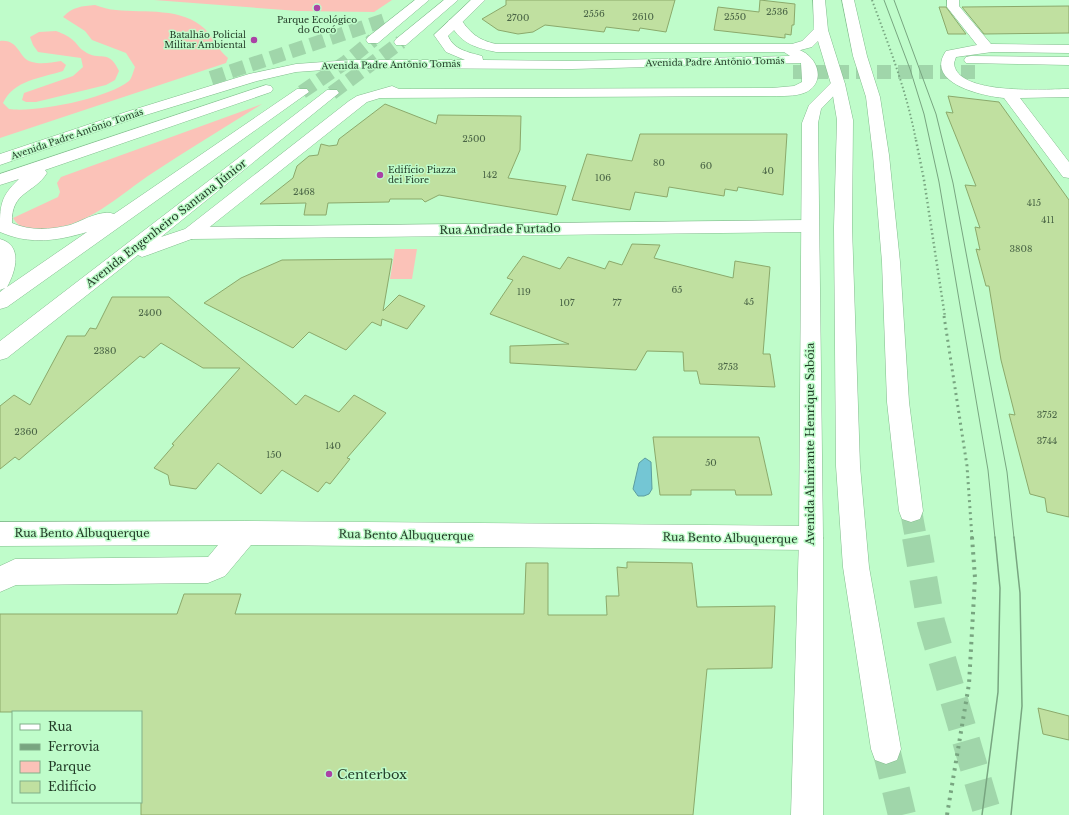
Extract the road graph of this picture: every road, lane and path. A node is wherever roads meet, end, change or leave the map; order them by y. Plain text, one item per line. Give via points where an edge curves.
1 (452, 0) edge
2 (479, 0) edge
3 (819, 0) edge
4 (848, 0) edge
5 (953, 0) edge
6 (418, 4) edge
7 (388, 19) tunnel mouth
8 (455, 21) junction
9 (821, 30) junction
10 (373, 40) tunnel mouth
11 (401, 42) tunnel mouth
12 (779, 48) junction
13 (1069, 48) edge
14 (988, 49) junction
15 (971, 60) tunnel mouth
16 (1069, 61) edge
17 (501, 65) junction
18 (982, 72) tunnel mouth
19 (1069, 74) edge
20 (211, 78) tunnel mouth
21 (346, 78) tunnel mouth
22 (399, 78) dead end
23 (507, 79) dead end
24 (432, 80) dead end
25 (482, 80) dead end
26 (376, 82) junction
27 (838, 84) junction
28 (302, 92) tunnel mouth
29 (598, 92) junction
30 (772, 92) junction
31 (1007, 92) junction
32 (332, 93) tunnel mouth
33 (1069, 93) edge
34 (814, 108) junction
35 (131, 116) junction
36 (0, 160) edge
37 (55, 162) junction
38 (1069, 173) edge
39 (0, 180) edge
40 (176, 180) junction
41 (809, 226) junction
42 (191, 233) junction
43 (0, 245) edge
44 (127, 255) junction
45 (0, 283) edge
46 (0, 302) edge
47 (0, 352) edge
48 (911, 511) tunnel mouth
49 (245, 533) junction
50 (0, 534) edge
51 (811, 538) junction
52 (0, 579) edge
53 (886, 749) tunnel mouth
54 (807, 815) edge

1 - 11 main road
2 - 8 main road
3 - 9 main road
4 - 48 main road via 860,56 873,97 881,155 892,262 898,402
5 - 14 main road via 954,7
6 - 7 main road
6 - 10 main road
8 - 12 main road via 470,40 482,46 496,48
8 - 17 main road via 441,36 450,50 466,57
9 - 12 main road via 807,44
9 - 27 main road
12 - 30 main road via 805,58 810,80 800,89
13 - 14 main road
14 - 31 main road via 951,54 946,63 947,69 964,84 978,89
15 - 16 main road
17 - 23 main road, Avenida Padre Antônio Tomás via 795,66
17 - 35 main road, Avenida Padre Antônio Tomás via 351,64 296,68 254,77
18 - 19 main road
20 - 35 main road via 174,93
21 - 37 main road, Avenida Padre Antônio Tomás via 310,79 253,92
22 - 26 main road, Avenida Padre Antônio Tomás
24 - 26 main road via 406,85
25 - 29 main road
26 - 29 main road
26 - 42 main road via 362,99
27 - 34 main road
27 - 53 main road via 845,120 843,227 848,466 856,567
28 - 40 main road
29 - 30 main road
30 - 34 main road via 805,99
31 - 33 main road
31 - 38 main road
32 - 44 main road, Avenida Engenheiro Santana Júnior
34 - 41 main road, Avenida Almirante Henrique Sabóia via 810,123
35 - 36 main road, Avenida Padre Antônio Tomás
37 - 39 main road, Avenida Padre Antônio Tomás
37 - 40 main road via 12,194 4,203 0,214 3,226 24,236 69,232 114,215
40 - 46 main road
41 - 42 main road, Rua Andrade Furtado
41 - 51 main road, Avenida Almirante Henrique Sabóia
42 - 44 main road
43 - 45 main road via 7,256 7,269
44 - 47 main road, Avenida Engenheiro Santana Júnior
49 - 50 main road, Rua Bento Albuquerque
49 - 51 main road, Rua Bento Albuquerque
49 - 52 main road via 216,567 208,570 15,572
51 - 54 main road, Avenida Almirante Henrique Sabóia

